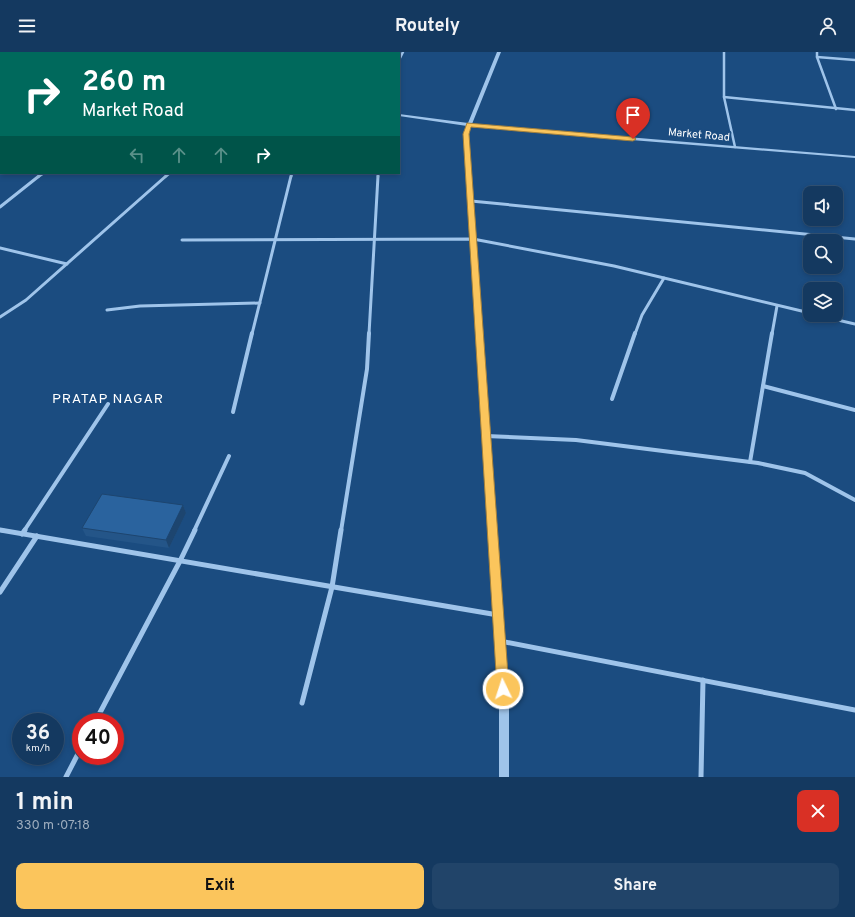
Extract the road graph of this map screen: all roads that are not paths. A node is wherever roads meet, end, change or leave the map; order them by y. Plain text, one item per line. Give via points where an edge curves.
1 (499, 52) edge
2 (724, 52) edge
3 (817, 52) edge
4 (817, 57) junction
5 (855, 60) edge
6 (724, 97) junction
7 (836, 109) junction
8 (855, 110) edge
9 (400, 115) edge
10 (469, 125) junction
11 (735, 147) junction
12 (855, 157) edge
13 (43, 174) edge
14 (169, 174) edge
15 (292, 174) edge
16 (378, 174) edge
17 (470, 201) junction
18 (0, 207) edge
19 (473, 239) junction
20 (182, 240) dead end
21 (274, 240) junction
22 (373, 240) junction
23 (855, 240) edge
24 (0, 248) edge
25 (67, 264) junction
26 (664, 278) junction
27 (260, 303) junction
28 (777, 306) junction
29 (107, 310) dead end
30 (803, 312) edge
31 (0, 317) edge
32 (843, 321) edge
33 (855, 324) edge
34 (763, 386) junction
35 (612, 399) dead end
36 (108, 404) dead end
37 (855, 410) edge
38 (233, 412) dead end
39 (486, 436) junction
40 (229, 456) dead end
41 (750, 462) junction
42 (855, 500) edge
43 (0, 530) edge
44 (22, 534) junction
45 (37, 536) junction
46 (180, 561) junction
47 (332, 587) junction
48 (0, 592) edge
49 (498, 615) junction
50 (500, 641) junction
51 (703, 680) junction
52 (302, 703) dead end
53 (855, 710) edge
54 (100, 713) edge
55 (72, 765) edge
56 (66, 777) edge
57 (504, 777) edge
58 (701, 777) edge

1 - 10 street
2 - 6 street
3 - 4 street
4 - 5 street
4 - 7 street
6 - 7 street
6 - 11 street
7 - 8 street
9 - 10 street, Market Road
10 - 11 street, Market Road
10 - 17 street via 466,134
11 - 12 street, Market Road
13 - 18 street
14 - 25 street
15 - 21 street
16 - 22 street
17 - 19 street
17 - 23 street
19 - 22 street
19 - 26 street
19 - 39 street
20 - 21 street
21 - 22 street
21 - 27 street
22 - 47 street via 367,369
24 - 25 street
25 - 31 street via 26,300
26 - 28 street
26 - 35 street via 642,315
27 - 29 street via 140,306
27 - 38 street
28 - 30 street
28 - 34 street
32 - 33 street
34 - 37 street
34 - 41 street
36 - 44 street
39 - 41 street via 576,440
39 - 49 street
40 - 46 street
41 - 42 street via 805,473
43 - 44 street
44 - 45 street
45 - 46 street
45 - 48 street
46 - 47 street
46 - 54 street
47 - 49 street
47 - 52 street
49 - 50 street
50 - 51 street
50 - 57 street via 504,705
51 - 53 street
51 - 58 street
55 - 56 street

